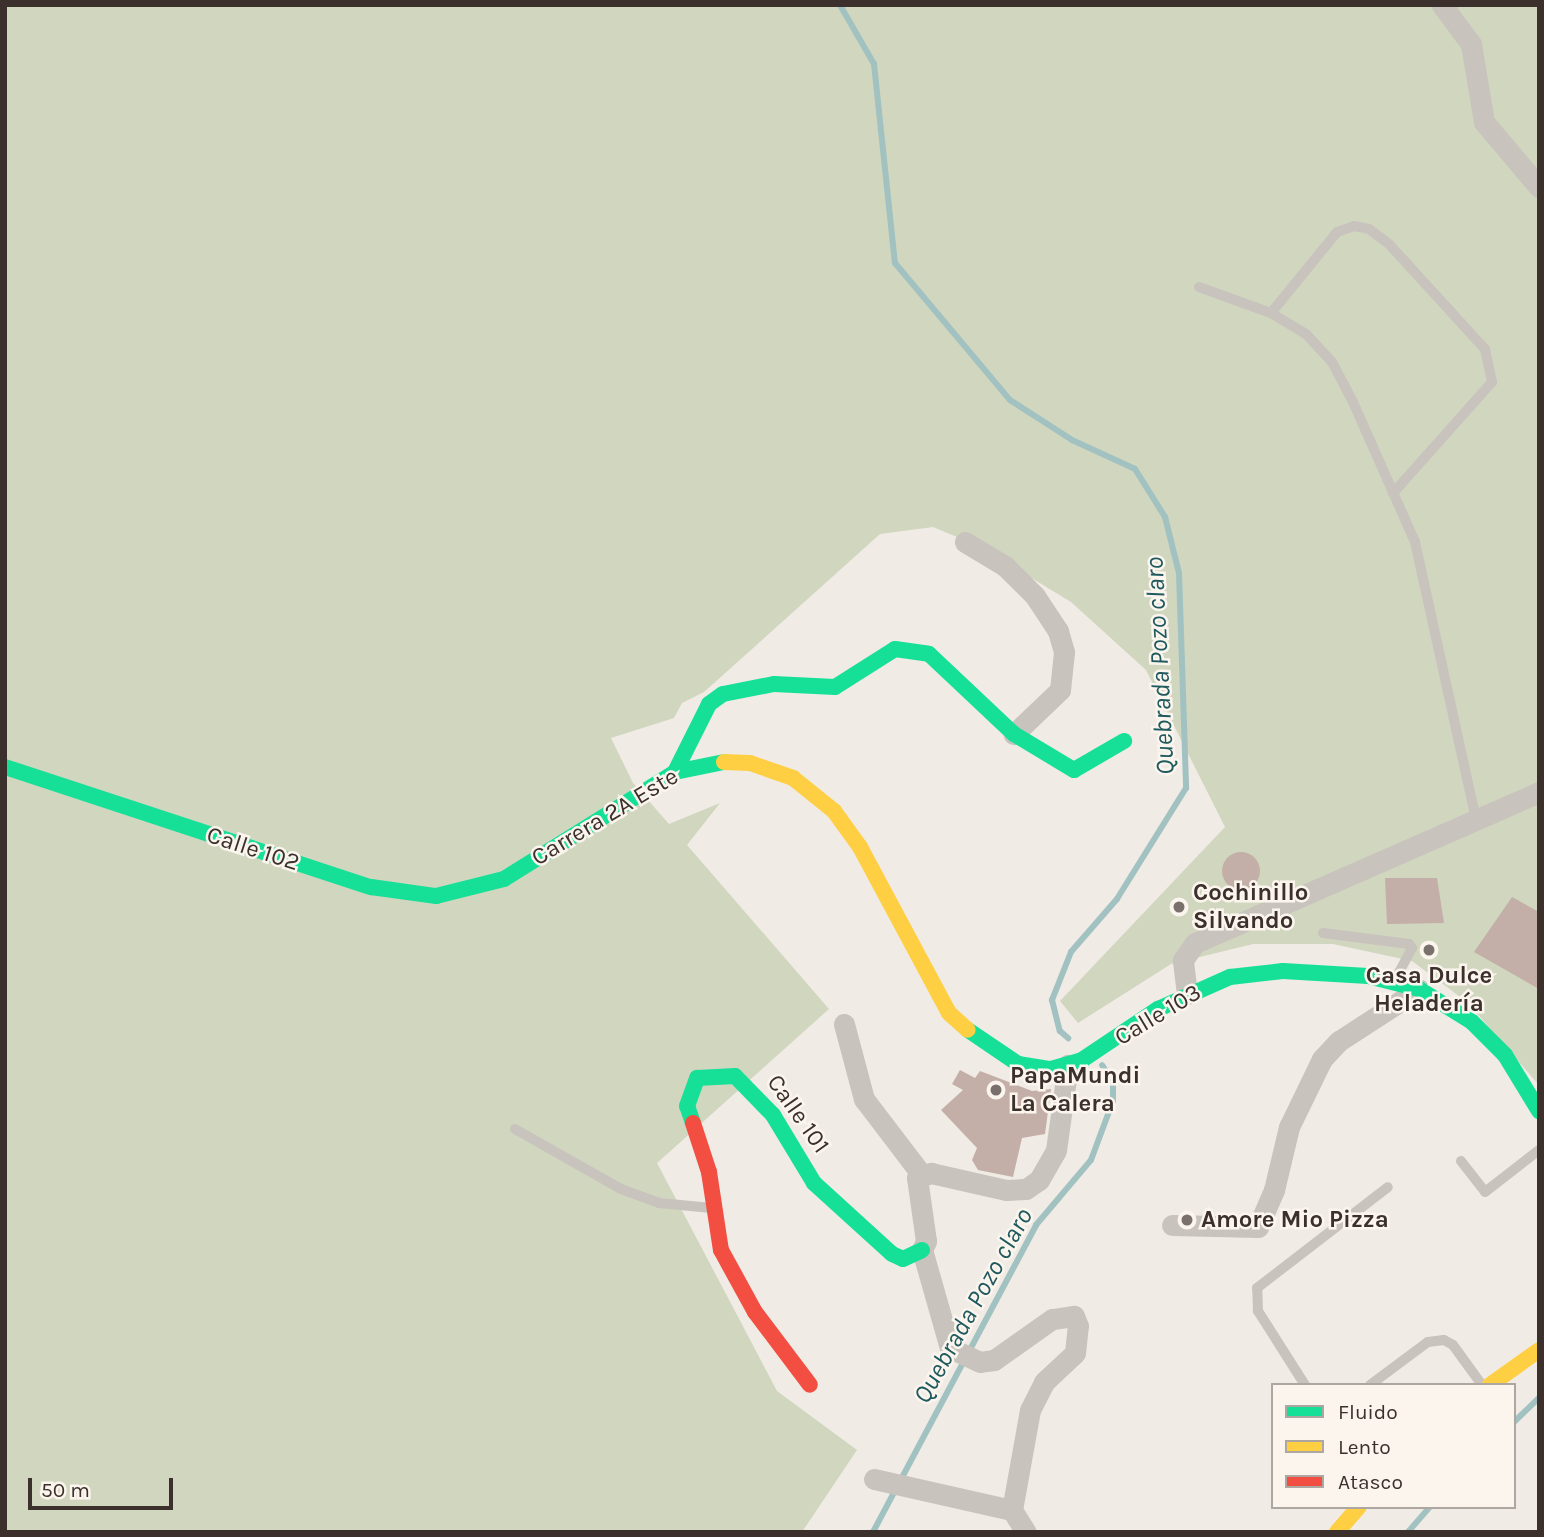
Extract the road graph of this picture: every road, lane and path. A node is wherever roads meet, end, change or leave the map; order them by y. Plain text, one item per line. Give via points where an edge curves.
1 (1442, 5) edge
2 (1539, 187) edge
3 (1199, 287) dead end
4 (1271, 313) junction
5 (1393, 493) junction
6 (965, 542) dead end
7 (1014, 734) junction
8 (1124, 741) dead end
9 (750, 763) joint
10 (5, 767) edge
11 (675, 772) junction
12 (1539, 792) edge
13 (1476, 820) junction
14 (504, 878) joint
15 (1323, 933) dead end
16 (1394, 981) junction
17 (1419, 989) junction
18 (1187, 994) junction
19 (844, 1024) dead end
20 (1068, 1065) junction
21 (1539, 1111) edge
22 (515, 1129) dead end
23 (1539, 1150) edge
24 (1461, 1161) dead end
25 (922, 1175) junction
26 (1388, 1187) dead end
27 (712, 1208) junction
28 (1172, 1226) dead end
29 (922, 1250) junction
30 (1539, 1350) edge
31 (1304, 1383) edge
32 (1373, 1383) edge
33 (1481, 1383) edge
34 (1493, 1383) edge
35 (810, 1385) dead end
36 (879, 1481) dead end
37 (1357, 1509) edge
38 (1012, 1510) junction
39 (1026, 1532) edge
40 (1337, 1532) edge

1 - 2 street via 1471,44 1484,122
3 - 4 lane
4 - 5 lane via 1306,334 1332,362
4 - 5 lane via 1337,232 1354,226 1369,229 1389,244 1485,349 1492,382
5 - 13 lane via 1415,542
6 - 7 street via 1005,566 1035,596 1064,652 1060,690
7 - 8 main road via 1074,770
7 - 11 main road via 929,654 895,649 835,687 774,684 723,695 709,704
9 - 11 main road, Carrera 2A Este via 712,761
9 - 20 main road, Calle 103 via 793,778 848,828 929,983 967,1032 1018,1065 1042,1069
10 - 14 main road, Calle 102 via 371,887 436,896 472,891
11 - 14 main road, Carrera 2A Este
12 - 13 street
13 - 18 street via 1195,943 1183,960
15 - 16 lane via 1409,943 1412,948
16 - 17 main road, Calle 103
16 - 18 main road, Calle 103 via 1263,972
17 - 21 main road, Calle 103 via 1490,1037
17 - 28 street via 1339,1041 1322,1059 1289,1127 1274,1190 1258,1227
18 - 20 main road, Calle 103
19 - 25 street via 864,1099
20 - 25 street via 1056,1150 1039,1180 1026,1189 1006,1190
22 - 27 lane via 621,1189 659,1203
23 - 24 lane via 1485,1192
25 - 29 street via 916,1185 925,1232
26 - 31 lane via 1257,1288 1258,1311
27 - 29 main road, Calle 101 via 709,1172 687,1097 697,1078 716,1073 735,1076 757,1093 814,1183 883,1246 903,1259
27 - 35 main road, Calle 101 via 727,1260 755,1312
29 - 38 street via 943,1338 962,1355 994,1360 1052,1319 1074,1316 1078,1326 1075,1353 1044,1382 1030,1410
30 - 34 main road
32 - 33 lane via 1428,1342 1444,1340 1453,1345
36 - 38 street
37 - 40 main road
38 - 39 street

